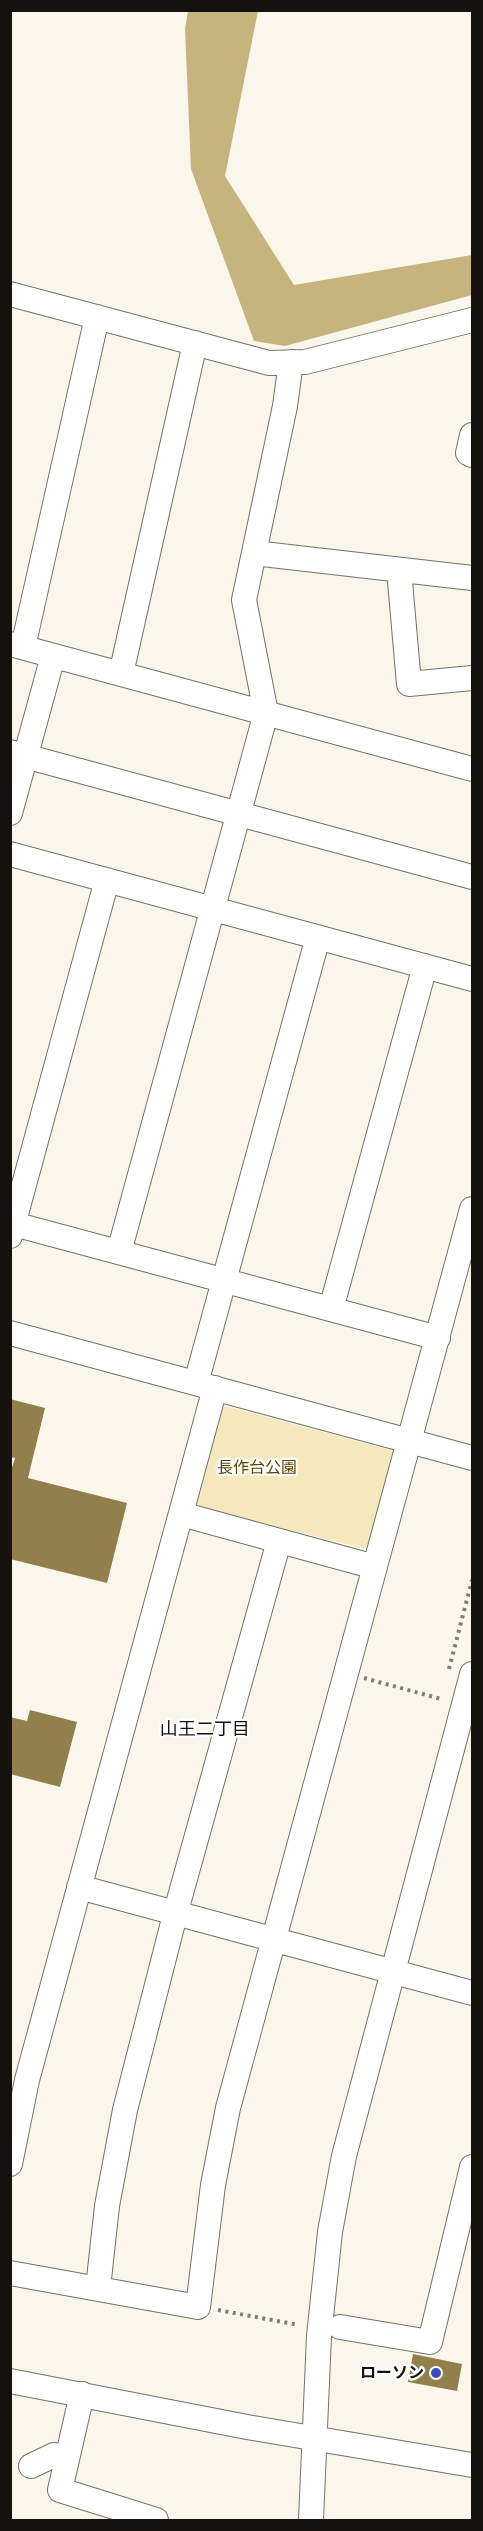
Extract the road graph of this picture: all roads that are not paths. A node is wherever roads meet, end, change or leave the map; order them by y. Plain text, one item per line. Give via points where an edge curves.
1 (10, 294) edge
2 (97, 317) junction
3 (472, 320) edge
4 (195, 343) junction
5 (291, 362) junction
6 (472, 435) edge
7 (472, 455) edge
8 (254, 553) junction
9 (399, 570) junction
10 (472, 578) edge
11 (17, 646) edge
12 (53, 656) junction
13 (122, 674) junction
14 (472, 678) edge
15 (266, 713) junction
16 (18, 754) edge
17 (472, 769) edge
18 (10, 813) edge
19 (238, 814) junction
20 (10, 854) edge
21 (472, 877) edge
22 (107, 880) junction
23 (213, 909) junction
24 (318, 937) junction
25 (424, 966) junction
26 (472, 979) edge
27 (472, 1209) edge
28 (12, 1228) edge
29 (119, 1252) junction
30 (224, 1281) junction
31 (331, 1310) junction
32 (10, 1333) edge
33 (438, 1338) junction
34 (206, 1386) junction
35 (410, 1441) junction
36 (472, 1458) edge
37 (181, 1514) junction
38 (279, 1541) junction
39 (375, 1567) junction
40 (472, 1674) edge
41 (79, 1887) junction
42 (176, 1911) junction
43 (275, 1938) junction
44 (392, 1971) junction
45 (472, 1993) edge
46 (10, 2164) edge
47 (472, 2167) edge
48 (10, 2273) edge
49 (98, 2288) junction
50 (340, 2327) dead end
51 (10, 2381) edge
52 (82, 2394) junction
53 (315, 2438) junction
54 (67, 2458) junction
55 (31, 2466) dead end
56 (472, 2466) edge
57 (156, 2520) edge
58 (311, 2520) edge

1 - 2 street
2 - 4 street
2 - 11 street
3 - 5 street via 305,362
4 - 5 street via 269,363
4 - 13 street
5 - 8 street
6 - 7 street via 468,453
8 - 9 street
8 - 15 street via 244,600
9 - 10 street
9 - 14 street via 409,684
11 - 12 street
12 - 13 street
12 - 16 street
13 - 15 street
15 - 17 street
15 - 19 street
16 - 18 street
16 - 19 street
19 - 21 street
19 - 23 street
20 - 22 street
22 - 23 street
22 - 28 street
23 - 24 street
23 - 29 street
24 - 25 street
24 - 30 street
25 - 26 street
25 - 31 street
27 - 33 street
28 - 29 street
29 - 30 street
30 - 31 street
30 - 34 street
31 - 33 street
32 - 34 street
33 - 35 street
34 - 35 street
34 - 37 street
35 - 36 street
35 - 39 street
37 - 38 street
37 - 41 street
38 - 39 street
38 - 42 street
39 - 43 street
40 - 44 street
41 - 42 street
41 - 46 street via 27,2080
42 - 43 street
42 - 49 street via 125,2110 107,2206
43 - 44 street
43 - 49 street via 228,2108 213,2185 198,2307
44 - 45 street
44 - 53 street via 344,2156 330,2232 319,2336
47 - 50 street via 430,2342
48 - 49 street
51 - 52 street
52 - 53 street
52 - 54 street
53 - 56 street
53 - 58 street
54 - 55 street via 54,2455
54 - 57 street via 60,2490

